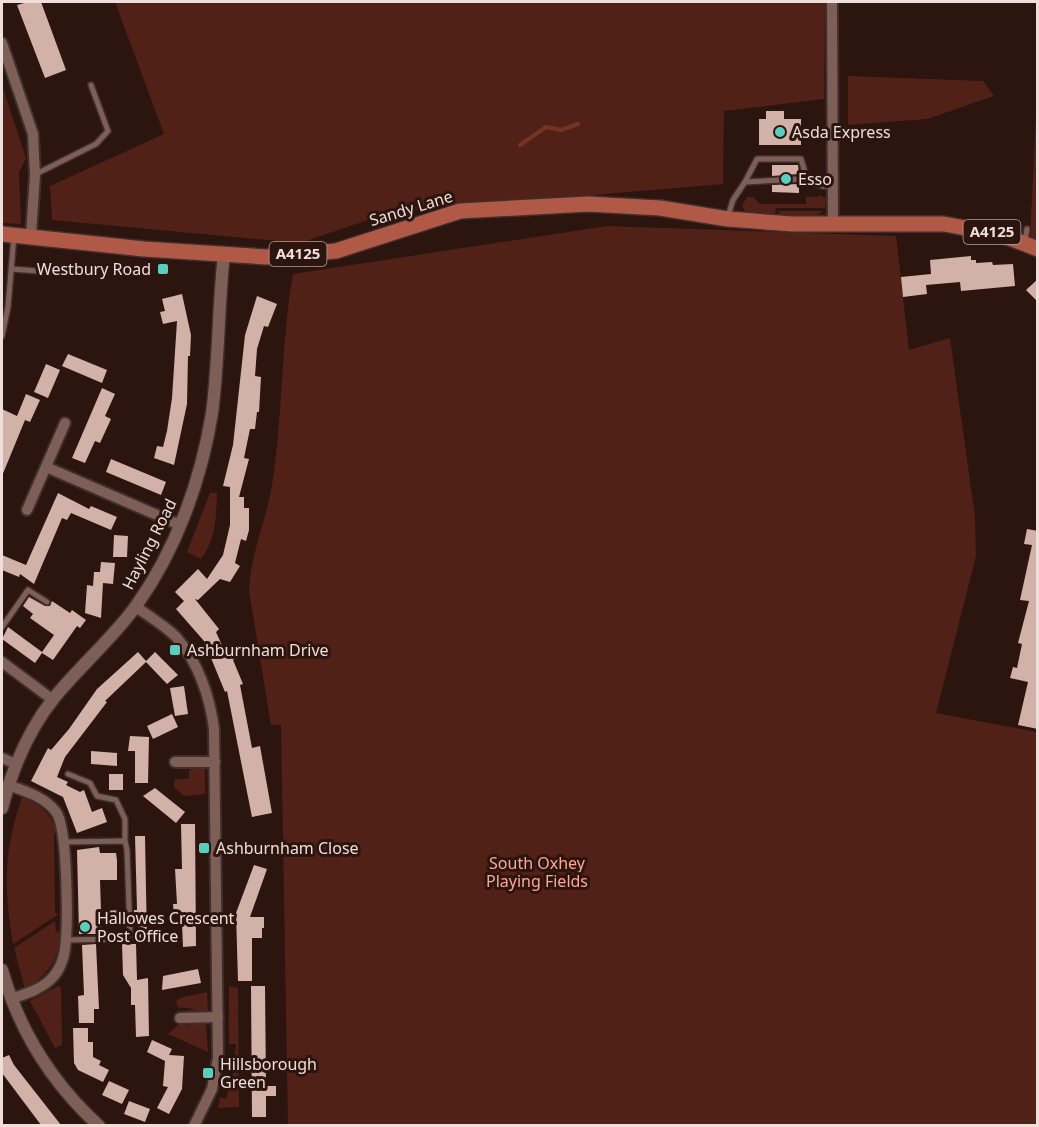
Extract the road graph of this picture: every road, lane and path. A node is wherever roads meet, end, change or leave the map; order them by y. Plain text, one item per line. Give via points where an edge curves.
1 (832, 2) edge
2 (2, 43) edge
3 (91, 85) dead end
4 (34, 175) junction
5 (746, 182) junction
6 (808, 182) junction
7 (833, 186) junction
8 (728, 219) junction
9 (833, 223) junction
10 (8, 235) edge
11 (31, 235) junction
12 (1030, 240) edge
13 (224, 254) junction
14 (12, 269) junction
15 (64, 273) dead end
16 (2, 336) edge
17 (65, 423) dead end
18 (46, 467) junction
19 (27, 510) dead end
20 (180, 525) junction
21 (46, 602) dead end
22 (135, 606) junction
23 (2, 627) edge
24 (2, 662) edge
25 (52, 700) junction
26 (2, 758) edge
27 (175, 762) dead end
28 (215, 762) junction
29 (16, 764) junction
30 (68, 774) dead end
31 (8, 785) junction
32 (2, 808) edge
33 (125, 841) junction
34 (64, 842) junction
35 (66, 940) junction
36 (2, 970) edge
37 (11, 999) junction
38 (218, 1017) junction
39 (180, 1018) dead end
40 (99, 1125) edge
41 (194, 1125) edge

1 - 7 street
2 - 4 street via 33,134
3 - 4 lane via 108,130 96,144
4 - 11 street
5 - 6 lane
5 - 6 lane via 757,159 801,159
5 - 8 lane via 733,200
6 - 7 lane
7 - 9 street
8 - 9 main road, Sandy Lane / A4125
8 - 13 main road, Sandy Lane / A4125 via 660,208 588,204 460,211 336,251 266,257
9 - 12 main road, A4125 via 944,224
10 - 11 main road, Sandy Lane / A4125
10 - 14 lane
11 - 13 main road, Sandy Lane / A4125
13 - 20 street, Hayling Road via 212,413 202,462
14 - 15 lane
14 - 16 lane
17 - 18 street
18 - 19 street
18 - 20 street
20 - 22 street, Hayling Road
21 - 23 lane via 28,590
22 - 25 street, Hayling Road
22 - 28 street via 176,637 193,661 211,710
24 - 25 street
25 - 29 street, Hayling Road
26 - 29 street
27 - 28 street
28 - 38 street
29 - 31 street, Hayling Road
30 - 33 lane via 90,783 97,796 116,800 125,819
31 - 32 street, Hayling Road
31 - 34 street via 50,806 60,820
33 - 34 lane
33 - 35 lane via 130,935
34 - 35 street
35 - 37 street via 53,978
36 - 37 street
37 - 40 street via 51,1073
38 - 39 street
38 - 41 street via 216,1073

